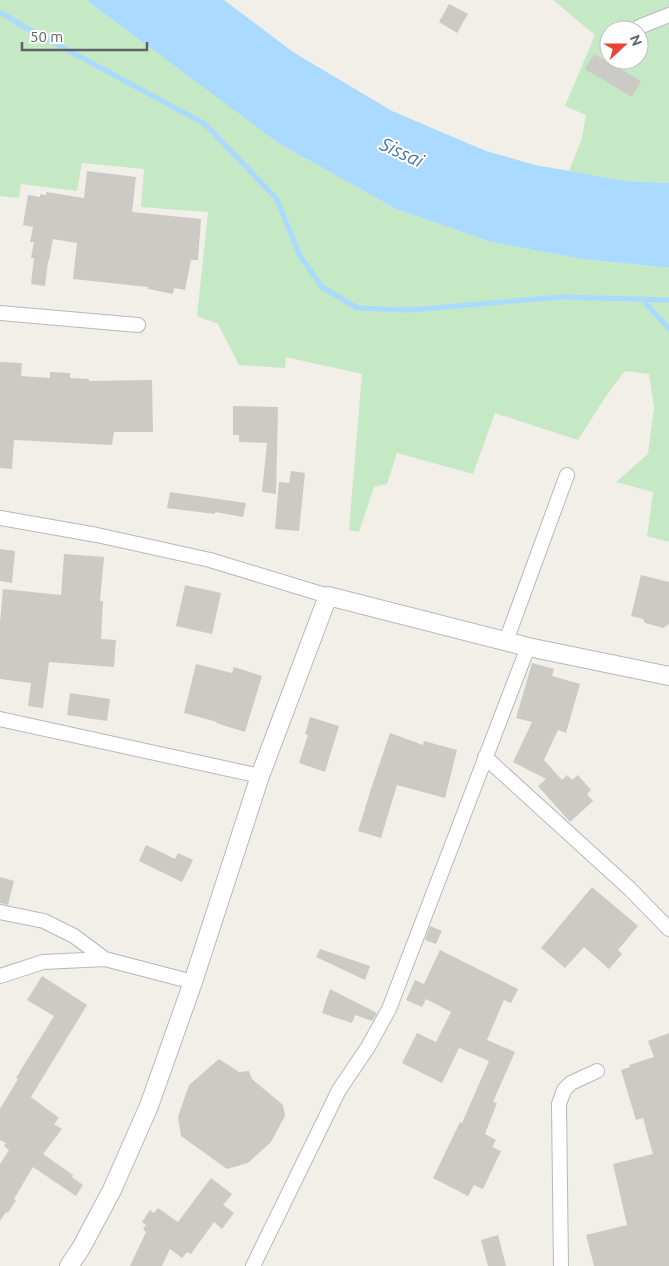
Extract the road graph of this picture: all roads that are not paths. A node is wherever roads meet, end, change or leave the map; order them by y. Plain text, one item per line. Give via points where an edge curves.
1 (669, 15) edge
2 (649, 23) edge
3 (0, 313) edge
4 (138, 325) dead end
5 (567, 475) dead end
6 (0, 518) edge
7 (328, 596) junction
8 (506, 641) junction
9 (528, 647) junction
10 (669, 676) edge
11 (0, 719) edge
12 (485, 758) junction
13 (260, 776) junction
14 (0, 912) edge
15 (669, 929) edge
16 (105, 959) junction
17 (0, 976) edge
18 (193, 982) junction
19 (597, 1071) dead end
20 (69, 1266) edge
21 (253, 1266) edge
22 (562, 1266) edge

1 - 2 street
3 - 4 street
5 - 8 street
6 - 7 street via 210,560
7 - 8 street
7 - 13 street
8 - 9 street
9 - 10 street
9 - 12 street
11 - 13 street
12 - 15 street via 630,889
12 - 21 street via 389,1009 339,1090
13 - 18 street
14 - 16 street via 44,922 74,936
16 - 17 street via 42,962
16 - 18 street
18 - 20 street via 149,1106 116,1182
19 - 22 street via 571,1083 564,1090 559,1104

